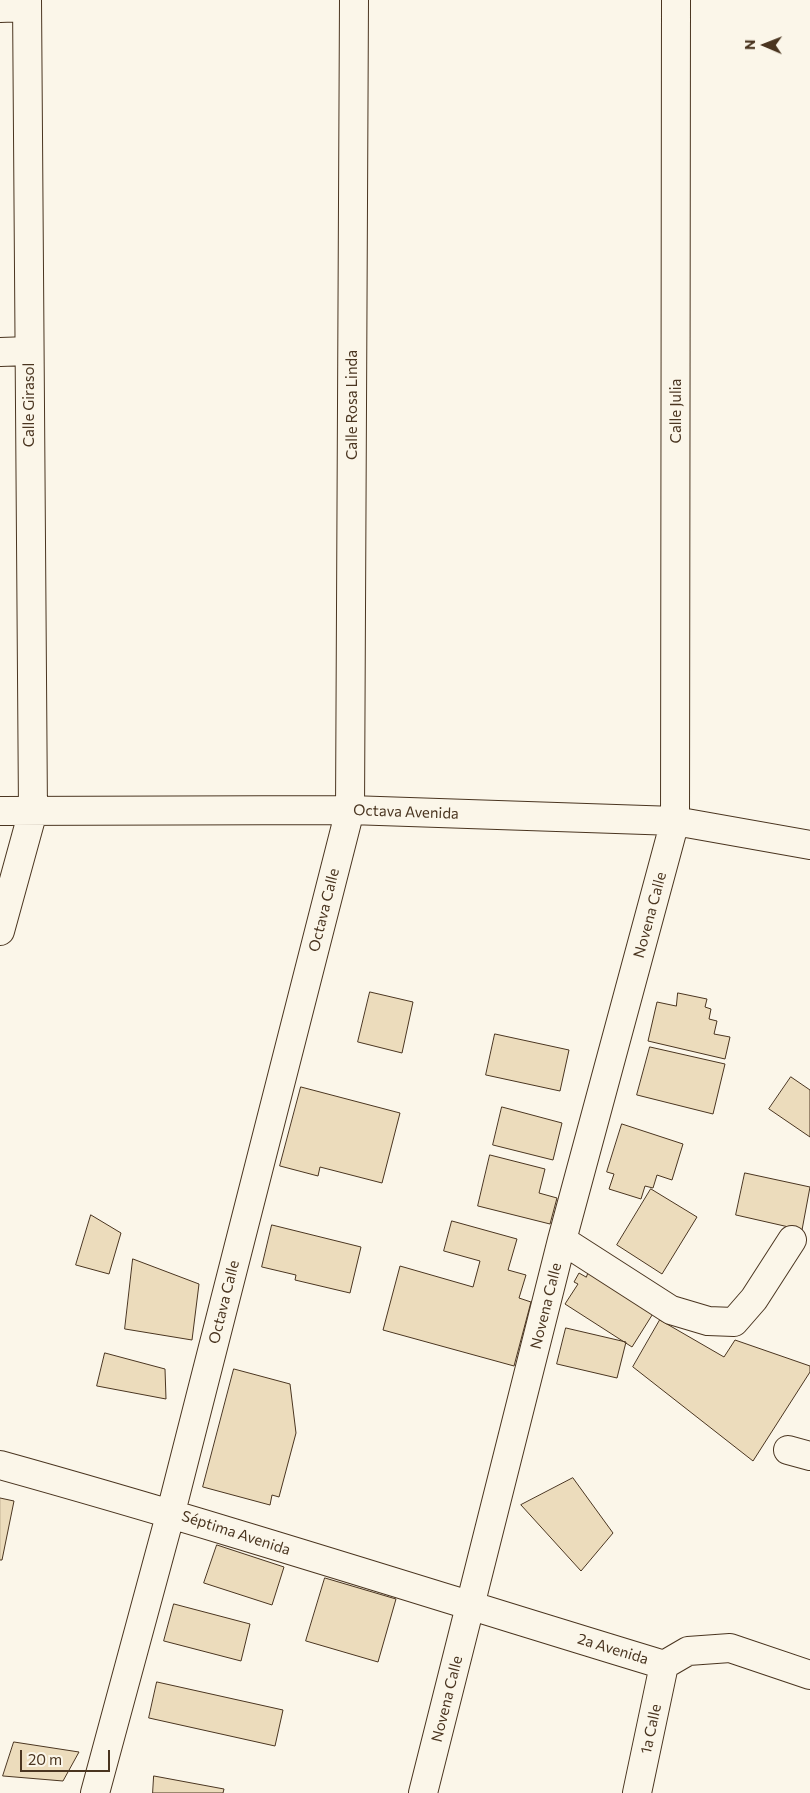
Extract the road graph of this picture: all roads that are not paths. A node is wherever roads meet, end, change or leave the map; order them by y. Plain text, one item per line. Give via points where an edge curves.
1 (354, 0) edge
2 (676, 0) edge
3 (27, 4) edge
4 (0, 8) edge
5 (29, 351) junction
6 (0, 352) edge
7 (350, 810) junction
8 (0, 811) edge
9 (33, 811) junction
10 (675, 821) junction
11 (810, 845) edge
12 (0, 932) edge
13 (562, 1240) junction
14 (792, 1240) dead end
15 (0, 1465) edge
16 (171, 1512) junction
17 (471, 1607) junction
18 (664, 1664) junction
19 (810, 1675) edge
20 (96, 1793) edge
21 (423, 1793) edge
22 (637, 1793) edge

1 - 7 street, Calle Rosa Linda
2 - 10 street, Calle Julia
3 - 4 street
3 - 5 street, Calle Girasol
5 - 6 street
5 - 9 street, Calle Girasol
7 - 9 street, Octava Avenida
7 - 10 street, Octava Avenida
7 - 16 street, Octava Calle
8 - 9 street, Octava Avenida
9 - 12 street, Calle Girasol
10 - 11 street, Octava Avenida
10 - 13 street, Novena Calle
13 - 14 street via 671,1310 708,1321 734,1322 754,1300
13 - 17 street, Novena Calle
15 - 16 street, Séptima Avenida
16 - 17 street, Séptima Avenida
16 - 20 street, Octava Calle
17 - 18 street, 2a Avenida
17 - 21 street, Novena Calle
18 - 19 street, 2a Avenida via 688,1650 730,1648
18 - 22 street, 1a Calle

